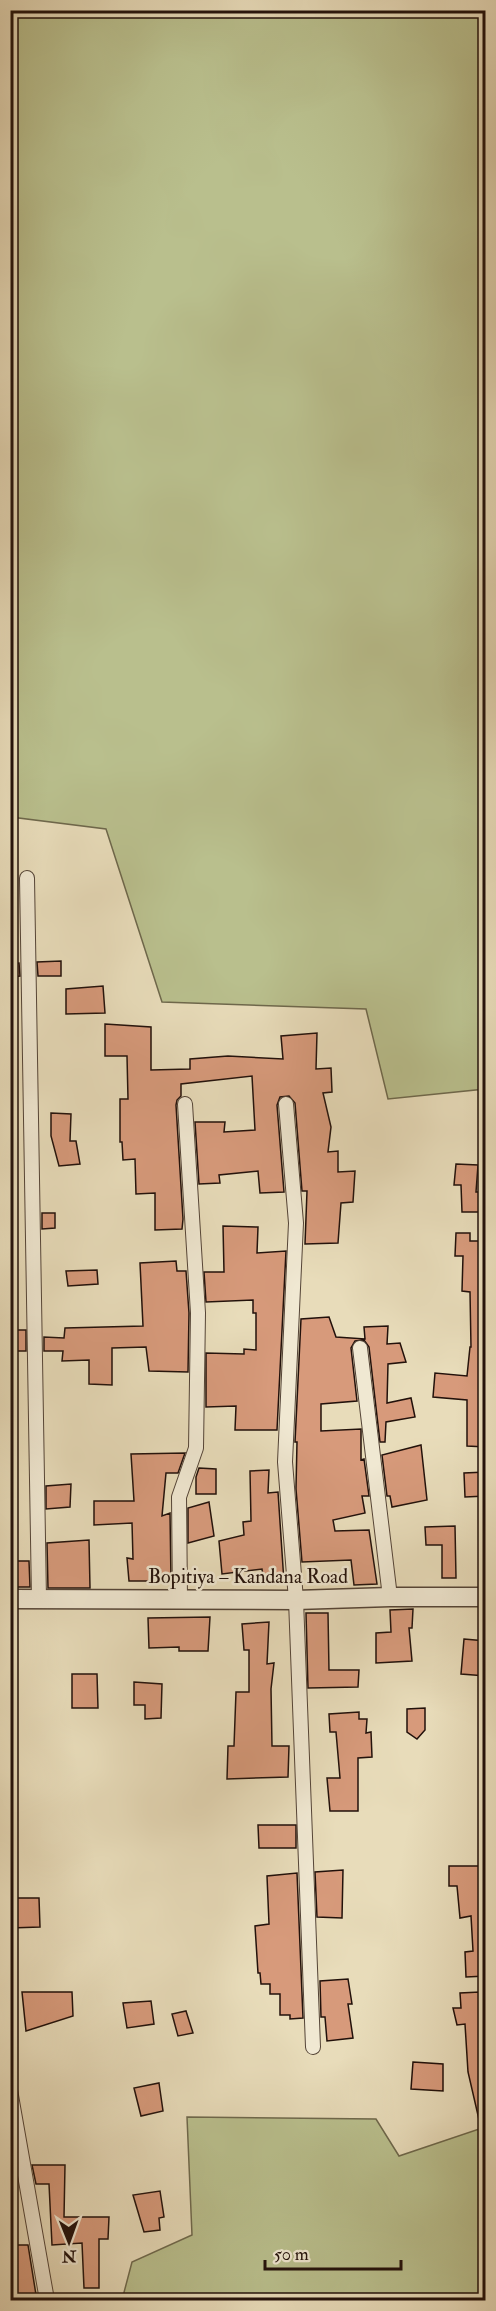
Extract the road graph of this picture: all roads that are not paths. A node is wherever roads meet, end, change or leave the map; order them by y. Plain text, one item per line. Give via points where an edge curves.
1 (27, 878) dead end
2 (185, 1104) dead end
3 (286, 1104) dead end
4 (360, 1348) dead end
5 (390, 1597) junction
6 (486, 1597) edge
7 (10, 1599) edge
8 (39, 1599) junction
9 (180, 1599) junction
10 (296, 1600) junction
11 (313, 2047) dead end
12 (10, 2090) edge
13 (47, 2301) edge

1 - 8 street
2 - 9 street via 198,1313 196,1448 179,1497
3 - 10 street via 296,1223 285,1462
4 - 5 street
5 - 6 street, Bopitiya – Kandana Road
5 - 10 street, Bopitiya – Kandana Road
7 - 8 street, Bopitiya – Kandana Road
8 - 9 street, Bopitiya – Kandana Road
9 - 10 street, Bopitiya – Kandana Road
10 - 11 street
12 - 13 street

